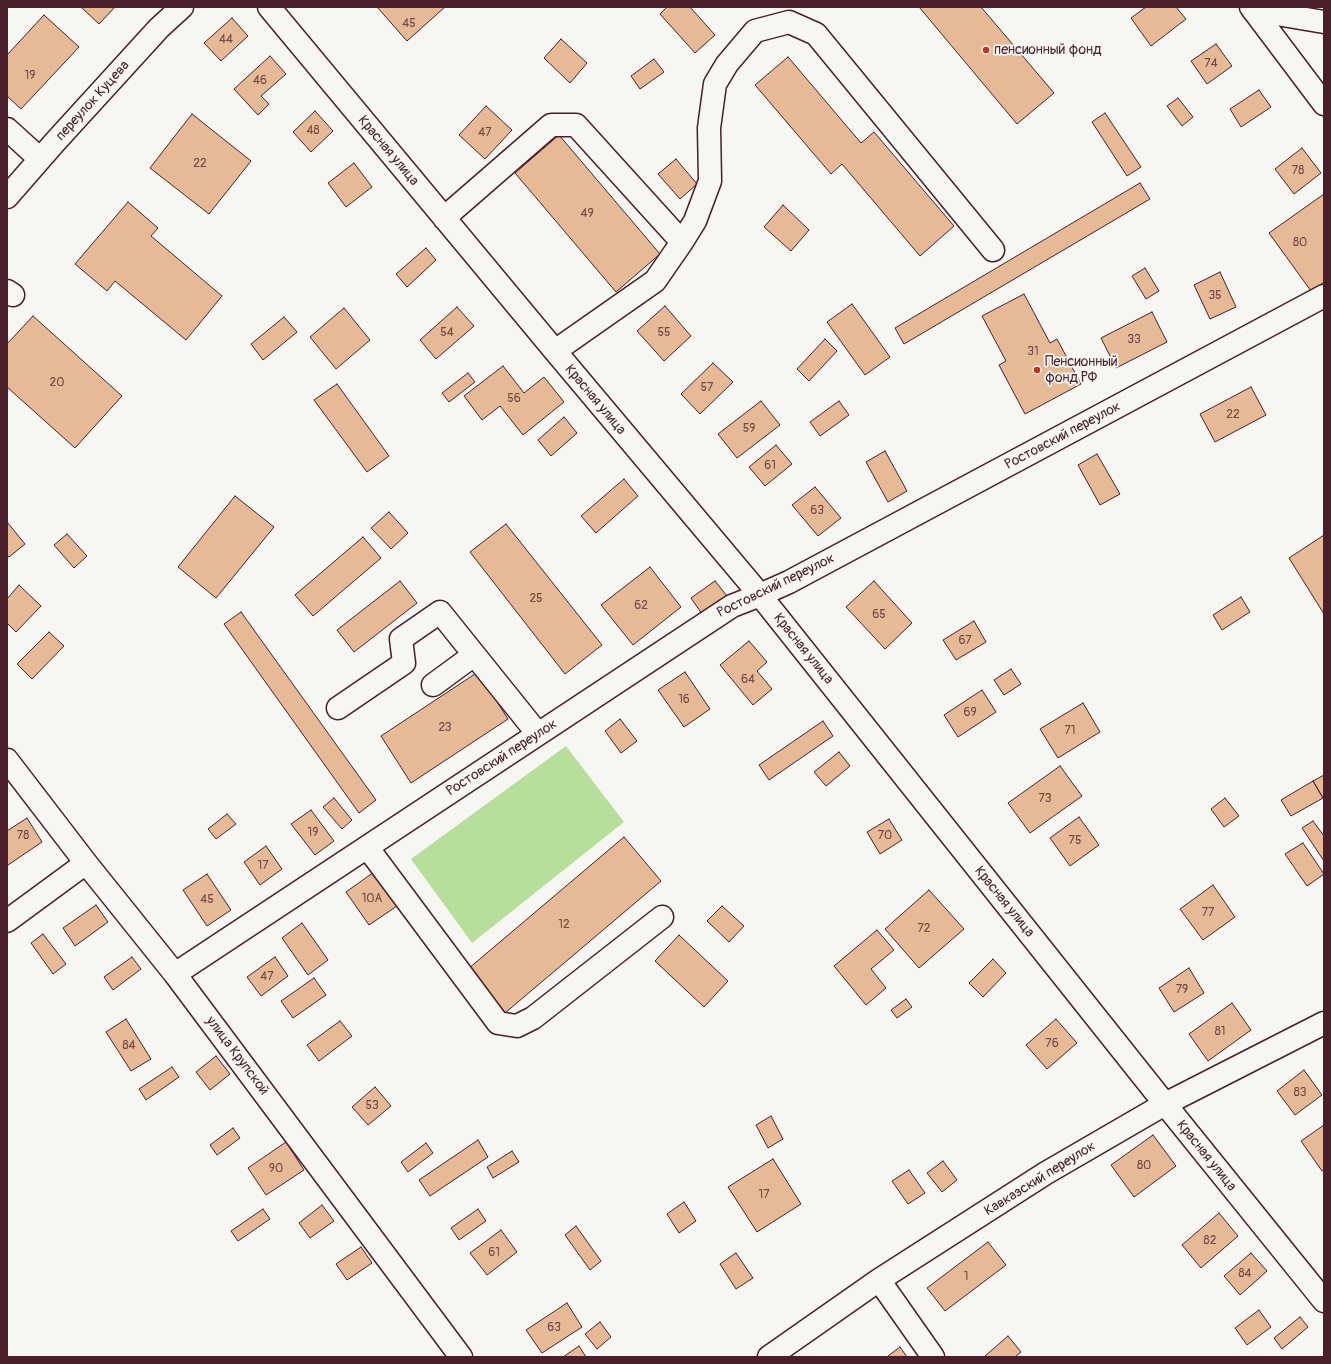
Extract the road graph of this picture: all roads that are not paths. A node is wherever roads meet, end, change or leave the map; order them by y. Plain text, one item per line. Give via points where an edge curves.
1 (182, 7) edge
2 (269, 7) edge
3 (1252, 8) edge
4 (1324, 22) edge
5 (1324, 104) edge
6 (7, 129) edge
7 (40, 159) junction
8 (7, 197) edge
9 (444, 218) junction
10 (682, 242) junction
11 (993, 250) dead end
12 (1324, 296) edge
13 (555, 351) junction
14 (760, 595) junction
15 (474, 655) junction
16 (433, 685) dead end
17 (338, 708) dead end
18 (538, 734) junction
19 (7, 760) edge
20 (367, 847) junction
21 (86, 863) junction
22 (662, 917) dead end
23 (7, 922) edge
24 (175, 974) junction
25 (1324, 1023) edge
26 (1165, 1104) junction
27 (878, 1280) junction
28 (1324, 1301) edge
29 (461, 1357) edge
30 (769, 1357) edge
31 (933, 1357) edge

1 - 7 street, переулок Куцева via 159,28
2 - 9 street, Красная улица
3 - 4 street
3 - 5 street
6 - 7 street
7 - 8 street, переулок Куцева
9 - 10 street via 551,125 576,125
9 - 13 street, Красная улица
10 - 11 street via 695,221 710,181 708,128 715,84 727,64 755,31 789,22 816,34
10 - 13 street via 656,281
12 - 14 street, Ростовский переулок
13 - 14 street, Красная улица
14 - 18 street, Ростовский переулок via 732,606
14 - 26 street, Красная улица
15 - 16 street
15 - 17 street via 440,612 401,639 404,663
15 - 18 street
18 - 20 street, Ростовский переулок
19 - 21 street, улица Крупской
20 - 22 street via 498,1023 517,1026 533,1018
20 - 24 street, Ростовский переулок
21 - 23 street
21 - 24 street, улица Крупской
24 - 29 street, улица Крупской
25 - 26 street, Кавказский переулок
26 - 27 street, Кавказский переулок via 1046,1173
26 - 28 street, Красная улица
27 - 30 street, Кавказский переулок
27 - 31 street

